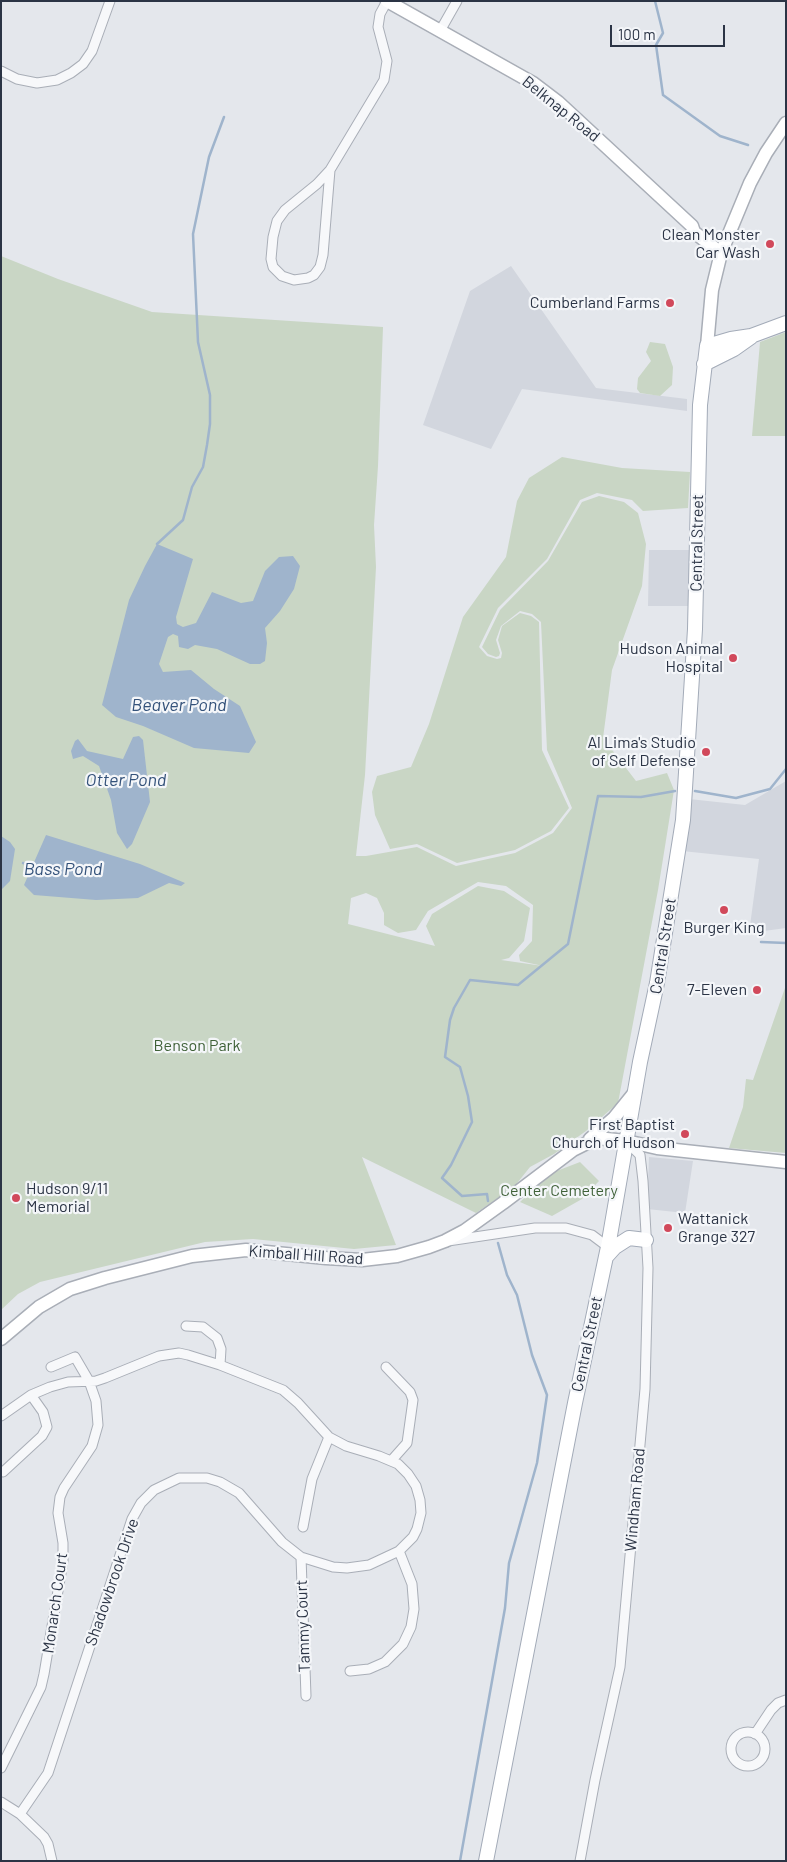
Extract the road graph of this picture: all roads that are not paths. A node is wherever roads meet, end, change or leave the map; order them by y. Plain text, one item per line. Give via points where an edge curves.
1 (110, 1) edge
2 (387, 1) edge
3 (457, 1) edge
4 (440, 31) junction
5 (1, 70) edge
6 (786, 123) edge
7 (330, 170) junction
8 (720, 253) junction
9 (786, 323) edge
10 (752, 336) junction
11 (707, 346) junction
12 (704, 364) junction
13 (635, 1092) junction
14 (626, 1141) junction
15 (587, 1142) junction
16 (786, 1162) edge
17 (646, 1240) junction
18 (446, 1241) junction
19 (606, 1252) junction
20 (186, 1326) dead end
21 (1, 1338) edge
22 (220, 1365) junction
23 (386, 1367) dead end
24 (51, 1368) dead end
25 (89, 1381) junction
26 (31, 1395) junction
27 (1, 1416) edge
28 (329, 1437) junction
29 (391, 1460) junction
30 (3, 1472) dead end
31 (303, 1527) dead end
32 (399, 1551) junction
33 (301, 1557) junction
34 (350, 1671) dead end
35 (306, 1696) dead end
36 (786, 1700) edge
37 (755, 1734) dead end
38 (1, 1768) edge
39 (1, 1802) edge
40 (20, 1814) junction
41 (52, 1861) edge
42 (486, 1861) edge
43 (580, 1861) edge

1 - 5 street via 92,51 71,73 37,83 17,79
2 - 4 street, Belknap Road
2 - 7 street via 378,27 387,61 384,80
3 - 4 street
4 - 8 street, Belknap Road via 533,83 558,102
6 - 8 street, Central Street via 750,183
7 - 7 street via 285,210 275,227 272,263 286,278 308,278 320,267
8 - 11 street, Central Street via 712,290
9 - 10 main road
10 - 11 main road
10 - 12 main road
11 - 12 main road, Central Street
12 - 13 main road, Central Street via 700,405 695,629 683,820 657,983
13 - 14 main road, Central Street
13 - 15 street via 614,1118
14 - 15 street, Kimball Hill Road via 597,1138
14 - 16 street, Kimball Hill Road via 657,1148
14 - 17 street, Windham Road via 640,1155
14 - 19 main road, Central Street
15 - 18 street, Kimball Hill Road via 485,1217
17 - 19 main road via 629,1238
17 - 43 street, Windham Road via 646,1388 624,1631 617,1684
18 - 19 street via 536,1228 566,1228 592,1235
18 - 21 street, Kimball Hill Road via 398,1256 362,1260 246,1250 192,1256 70,1290 39,1307
19 - 42 main road, Central Street
20 - 22 street via 203,1327 218,1338
22 - 25 street, Shadowbrook Drive via 188,1355 168,1354 147,1359 114,1376
22 - 28 street, Shadowbrook Drive via 283,1390
23 - 29 street via 410,1392 413,1400 407,1443
24 - 25 street, Monarch Court via 75,1357
25 - 26 street, Shadowbrook Drive via 59,1384
25 - 38 street, Monarch Court via 98,1408 97,1432 92,1446 60,1497 58,1513 63,1561 44,1674
26 - 27 street, Shadowbrook Drive
26 - 30 street via 43,1412 47,1427 42,1436
28 - 29 street, Shadowbrook Drive via 352,1449
28 - 31 street via 312,1479
29 - 32 street, Shadowbrook Drive via 412,1480 421,1506 417,1529
32 - 33 street, Shadowbrook Drive via 369,1565 346,1568
32 - 34 street via 410,1576 413,1593 411,1628 398,1650 385,1662 369,1669
33 - 35 street, Tammy Court
33 - 40 street, Shadowbrook Drive via 282,1542 239,1494 220,1482 198,1477 179,1478 162,1484 146,1496 132,1518 53,1760
36 - 37 street via 771,1710
39 - 40 street
40 - 41 street via 44,1837

